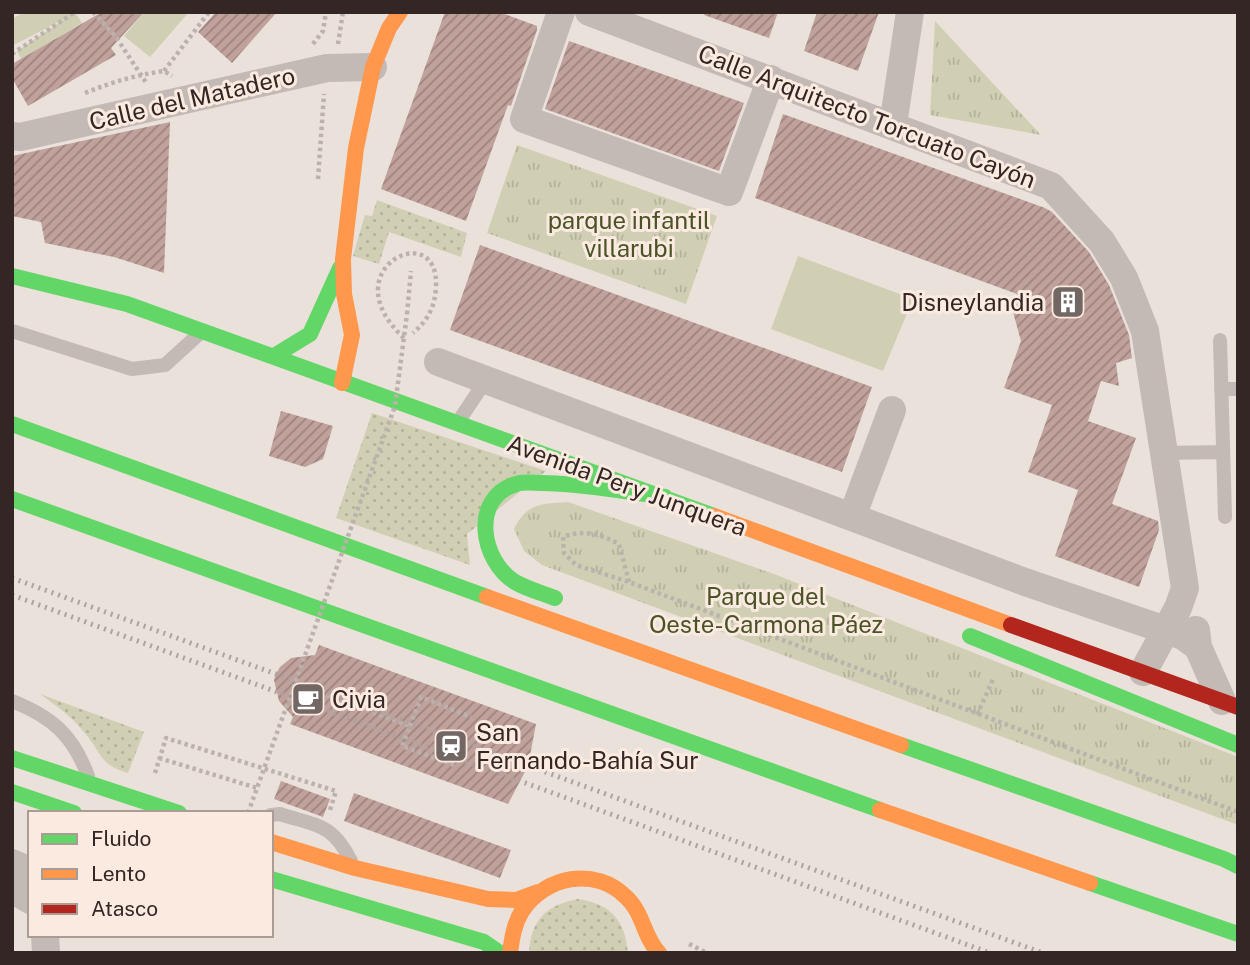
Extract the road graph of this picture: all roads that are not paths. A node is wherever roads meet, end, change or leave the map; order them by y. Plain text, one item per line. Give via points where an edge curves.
1 (400, 12) edge
2 (561, 12) edge
3 (589, 12) edge
4 (910, 12) edge
5 (373, 67) junction
6 (771, 79) junction
7 (893, 125) junction
8 (12, 136) edge
9 (343, 259) junction
10 (12, 276) edge
11 (329, 296) junction
12 (12, 331) edge
13 (203, 331) junction
14 (352, 335) junction
15 (325, 337) dead end
16 (1220, 340) dead end
17 (361, 353) dead end
18 (274, 356) junction
19 (438, 362) dead end
20 (386, 376) road end
21 (486, 380) junction
22 (342, 383) junction
23 (1238, 388) edge
24 (1221, 389) junction
25 (404, 403) junction
26 (892, 410) dead end
27 (458, 423) junction
28 (12, 424) edge
29 (1223, 452) junction
30 (1164, 453) junction
31 (665, 497) junction
32 (12, 499) edge
33 (852, 517) junction
34 (1225, 517) dead end
35 (785, 544) junction
36 (816, 569) dead end
37 (1185, 588) junction
38 (564, 602) dead end
39 (612, 625) dead end
40 (1165, 631) junction
41 (960, 633) dead end
42 (1198, 647) junction
43 (654, 659) junction
44 (1143, 673) junction
45 (12, 701) edge
46 (1230, 704) edge
47 (1238, 745) edge
48 (12, 758) edge
49 (91, 784) junction
50 (12, 792) edge
51 (68, 811) edge
52 (172, 811) edge
53 (273, 816) edge
54 (273, 843) edge
55 (12, 863) edge
56 (1238, 866) edge
57 (355, 868) junction
58 (28, 870) edge
59 (1059, 870) junction
60 (273, 880) edge
61 (12, 891) edge
62 (538, 892) junction
63 (28, 899) edge
64 (1103, 904) dead end
65 (647, 931) junction
66 (1238, 934) edge
67 (500, 953) edge
68 (510, 953) edge
69 (649, 953) edge
70 (659, 953) edge

1 - 5 main road via 385,24
2 - 6 street via 524,119 729,192
3 - 6 street, Calle Arquitecto Torcuato Cayón
4 - 7 street
5 - 8 street, Calle del Matadero via 327,68
5 - 9 main road via 356,148
6 - 7 street, Calle Arquitecto Torcuato Cayón
7 - 30 street, Calle Arquitecto Torcuato Cayón via 1052,186 1102,242 1124,278 1145,331
9 - 11 main road
9 - 14 main road
10 - 13 main road, Avenida Pery Junquera via 127,304
11 - 15 main road
11 - 18 main road via 310,334
12 - 13 lane via 132,369 165,365
13 - 18 main road, Avenida Pery Junquera
14 - 17 main road
14 - 22 main road
16 - 24 lane
18 - 22 main road, Avenida Pery Junquera via 319,367
19 - 21 street
20 - 25 main road
21 - 27 lane
21 - 33 street
22 - 25 main road, Avenida Pery Junquera
23 - 24 lane
24 - 29 lane
25 - 27 main road, Avenida Pery Junquera
26 - 33 street
27 - 31 main road, Avenida Pery Junquera
28 - 43 main road
29 - 30 lane
29 - 34 lane
30 - 37 street, Calle Arquitecto Torcuato Cayón
31 - 35 main road, Avenida Pery Junquera
31 - 38 main road via 572,484 517,483 500,493 486,513 484,537 493,559 514,582
32 - 59 main road via 834,794
33 - 40 street
35 - 36 main road
35 - 44 main road, Avenida Pery Junquera
37 - 40 street
37 - 42 street, Calle Arquitecto Torcuato Cayón via 1191,596
39 - 43 main road
40 - 42 street
40 - 44 street
41 - 47 main road
42 - 46 street, Calle Arquitecto Torcuato Cayón
43 - 56 main road
44 - 46 main road, Avenida Pery Junquera
45 - 49 lane via 41,712 69,738
48 - 49 main road
49 - 52 main road
50 - 51 main road
53 - 57 lane via 330,830
54 - 57 main road
55 - 58 street
57 - 62 main road via 488,899 516,900
59 - 64 main road
59 - 66 main road
60 - 67 main road via 484,942
61 - 63 street
62 - 65 main road via 580,878 603,882 622,893
62 - 68 main road via 515,922
65 - 69 main road
65 - 70 main road

